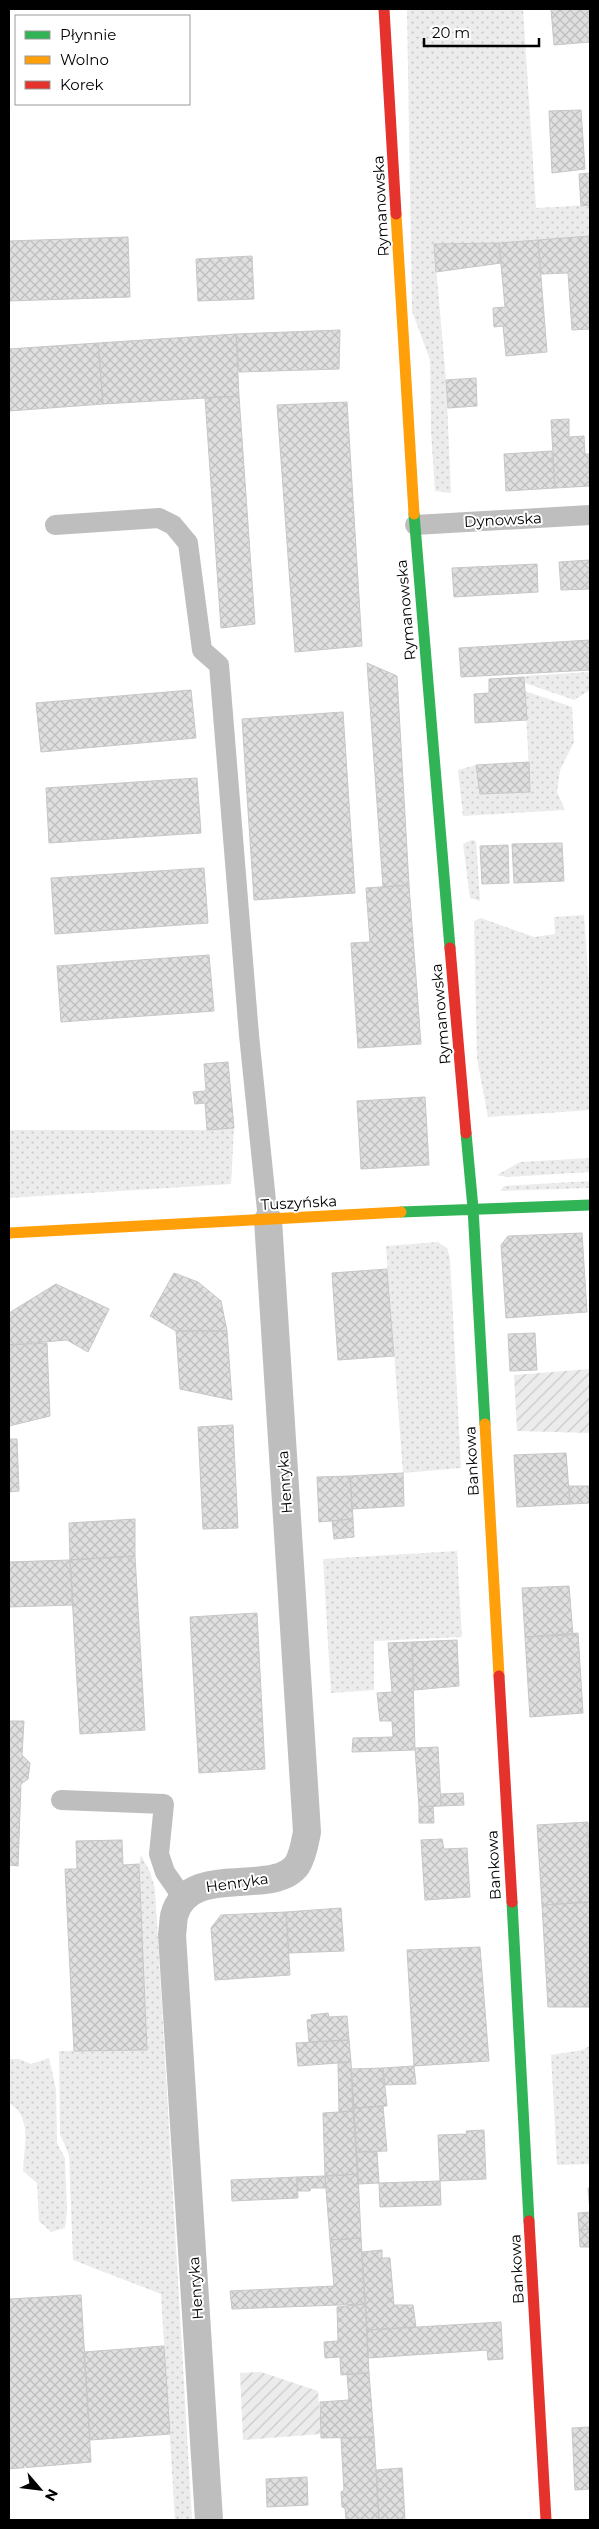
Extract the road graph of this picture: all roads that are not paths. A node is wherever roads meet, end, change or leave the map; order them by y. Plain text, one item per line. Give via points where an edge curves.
1 (384, 9) edge
2 (590, 515) edge
3 (55, 525) dead end
4 (415, 525) junction
5 (590, 1205) edge
6 (472, 1208) junction
7 (268, 1220) junction
8 (9, 1233) edge
9 (61, 1800) dead end
10 (183, 1898) junction
11 (209, 2520) edge
12 (546, 2520) edge

1 - 4 street, Rymanowska
2 - 4 lane, Dynowska
3 - 7 lane via 159,518 173,525 188,543 202,650 219,665 249,1035
4 - 6 street, Rymanowska
5 - 6 street, Tuszyńska
6 - 7 street, Tuszyńska
6 - 12 street, Bankowa
7 - 8 street, Tuszyńska
7 - 10 street, Henryka via 307,1832 297,1865 284,1876 213,1884
9 - 10 lane via 164,1804 159,1854 165,1872
10 - 11 street, Henryka via 174,1915 172,1935

